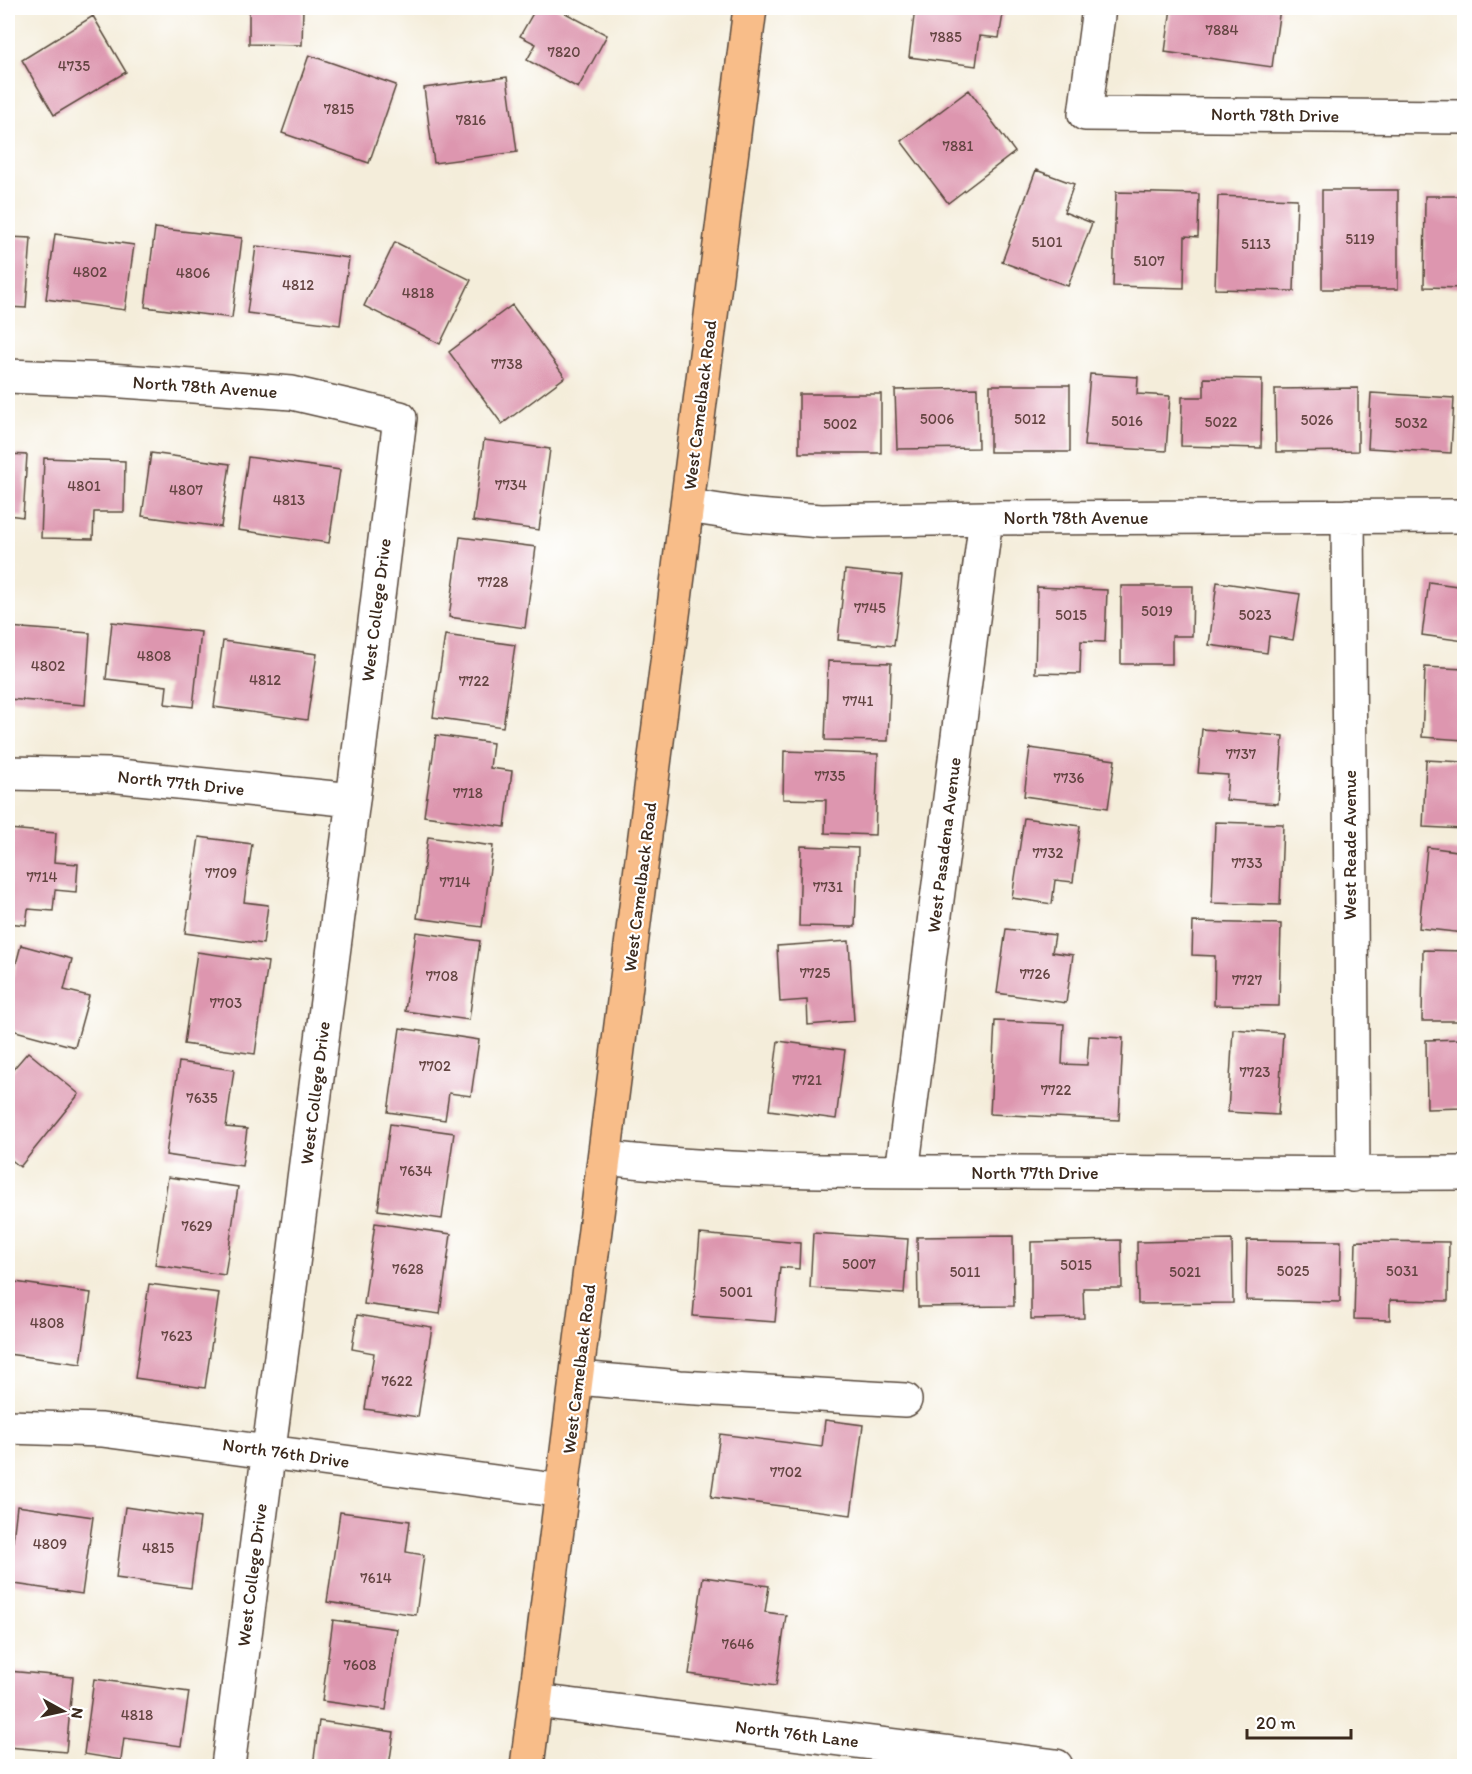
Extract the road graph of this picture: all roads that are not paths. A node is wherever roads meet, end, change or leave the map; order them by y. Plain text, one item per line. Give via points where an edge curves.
1 (750, 8) edge
2 (1099, 8) edge
3 (1464, 117) edge
4 (8, 376) edge
5 (400, 418) joint
6 (688, 506) junction
7 (1348, 516) junction
8 (1464, 516) edge
9 (986, 518) junction
10 (8, 773) edge
11 (354, 801) junction
12 (606, 1158) junction
13 (902, 1172) junction
14 (1464, 1173) edge
15 (1353, 1174) junction
16 (578, 1378) junction
17 (905, 1400) dead end
18 (8, 1427) edge
19 (268, 1450) junction
20 (563, 1491) junction
21 (537, 1701) junction
22 (228, 1767) edge
23 (527, 1767) edge
24 (1056, 1767) edge

1 - 6 main road, West Camelback Road
2 - 3 street, North 78th Drive via 1086,114
4 - 5 street, North 78th Avenue via 292,393
5 - 11 street, West College Drive
6 - 9 street, North 78th Avenue via 821,521
6 - 12 main road, West Camelback Road
7 - 8 street, North 78th Avenue
7 - 9 street, North 78th Avenue
7 - 15 street, West Reade Avenue
9 - 13 street, West Pasadena Avenue
10 - 11 street, North 77th Drive via 110,776
11 - 19 street, West College Drive
12 - 13 street, North 77th Drive via 720,1168
12 - 16 main road, West Camelback Road
13 - 15 street, North 77th Drive
14 - 15 street, North 77th Drive
16 - 17 street
16 - 20 main road, West Camelback Road
18 - 19 street, North 76th Drive via 102,1430
19 - 20 street, North 76th Drive
19 - 22 street, West College Drive
20 - 21 main road, West Camelback Road
21 - 23 main road, West Camelback Road
21 - 24 street, North 76th Lane

